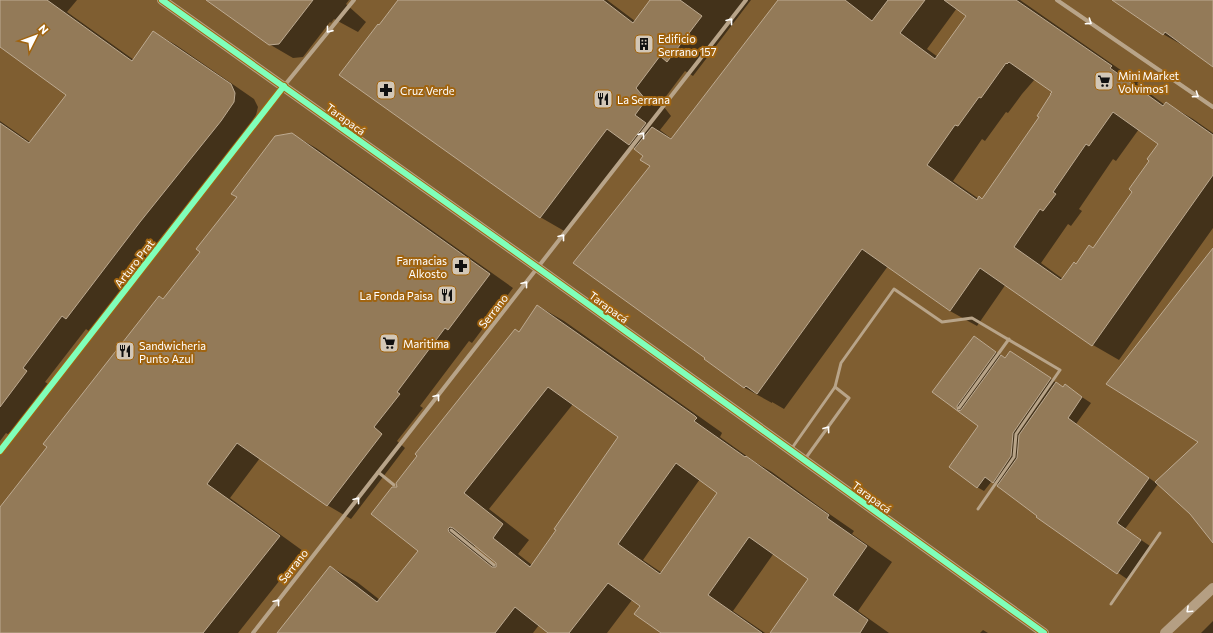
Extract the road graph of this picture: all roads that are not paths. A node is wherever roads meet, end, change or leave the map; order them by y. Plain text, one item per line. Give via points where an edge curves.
1 (162, 0) edge
2 (354, 0) edge
3 (746, 0) edge
4 (1057, 0) edge
5 (284, 86) junction
6 (1213, 107) edge
7 (538, 268) junction
8 (1009, 340) junction
9 (834, 387) junction
10 (959, 408) dead end
11 (790, 450) junction
12 (0, 451) edge
13 (804, 461) junction
14 (378, 472) junction
15 (394, 485) dead end
16 (978, 509) dead end
17 (451, 530) dead end
18 (1160, 533) dead end
19 (494, 565) dead end
20 (1213, 588) edge
21 (1111, 604) dead end
22 (253, 633) edge
23 (1044, 633) edge
24 (1165, 633) edge

1 - 5 main road, Tarapacá
2 -> 5 street, Arturo Prat
7 -> 3 street, Serrano
4 -> 6 street
5 - 7 main road, Tarapacá
5 - 12 street, Arturo Prat
7 - 11 main road, Tarapacá
14 -> 7 street, Serrano
8 - 9 lane via 972,318 942,322 894,289 842,362
8 - 10 lane
8 - 16 lane via 1060,370 1016,434 1014,457
9 - 11 lane
13 -> 9 lane via 850,398
11 - 13 main road, Tarapacá
13 - 23 main road, Tarapacá
14 - 15 lane
22 -> 14 street, Serrano
17 - 19 lane
18 - 21 lane
20 -> 24 main road

